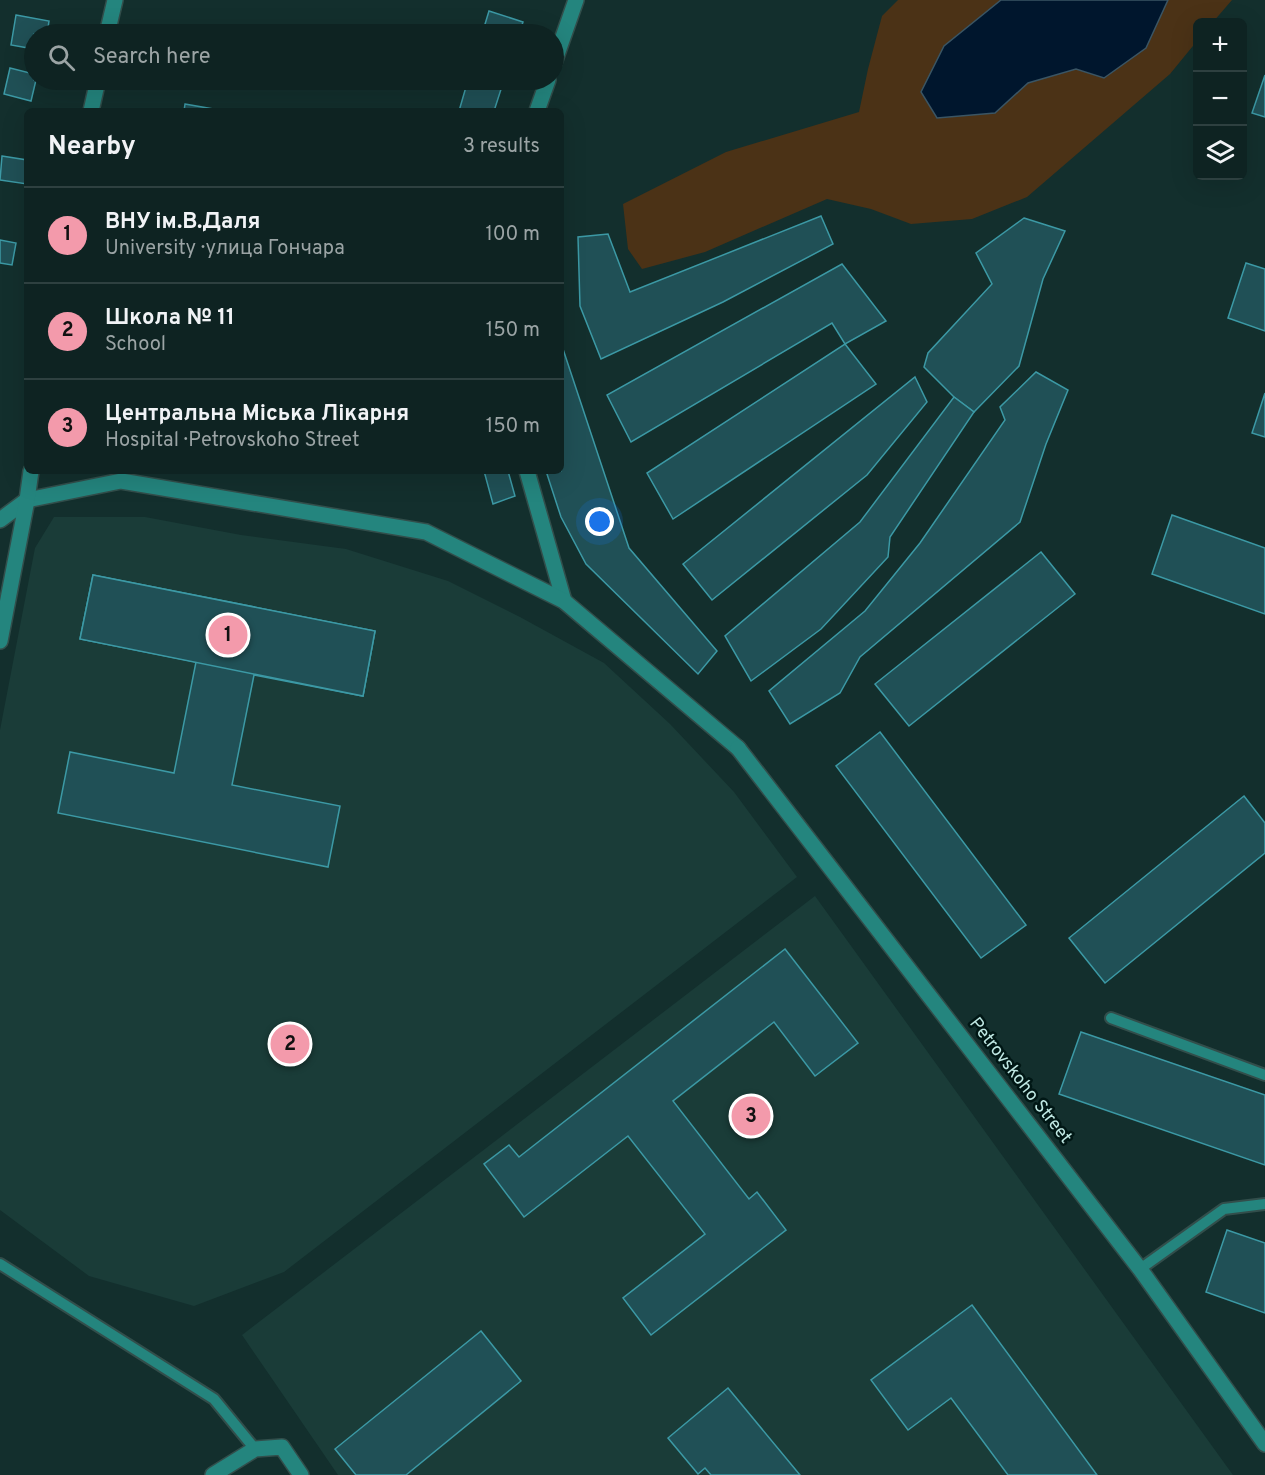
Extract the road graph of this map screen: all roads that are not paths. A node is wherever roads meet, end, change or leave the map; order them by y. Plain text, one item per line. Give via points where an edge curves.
1 (115, 0) edge
2 (576, 0) edge
3 (109, 24) edge
4 (564, 34) edge
5 (96, 90) edge
6 (544, 90) edge
7 (93, 108) edge
8 (538, 108) edge
9 (31, 474) edge
10 (528, 474) edge
11 (27, 500) junction
12 (0, 520) edge
13 (564, 601) junction
14 (0, 641) edge
15 (1111, 1018) dead end
16 (1265, 1075) edge
17 (1265, 1204) edge
18 (0, 1264) edge
19 (1140, 1269) junction
20 (1265, 1444) edge
21 (255, 1449) junction
22 (213, 1475) edge
23 (301, 1475) edge

1 - 3 street
2 - 4 street
5 - 7 street
6 - 8 street
9 - 11 street
10 - 13 street
11 - 12 street
11 - 13 street, Petrovskoho Street via 121,481 426,532
11 - 14 street
13 - 19 street, Petrovskoho Street via 738,748
15 - 16 lane
17 - 19 lane via 1224,1209
18 - 21 lane via 214,1399
19 - 20 street, Petrovskoho Street
21 - 22 street
21 - 23 street via 282,1448

